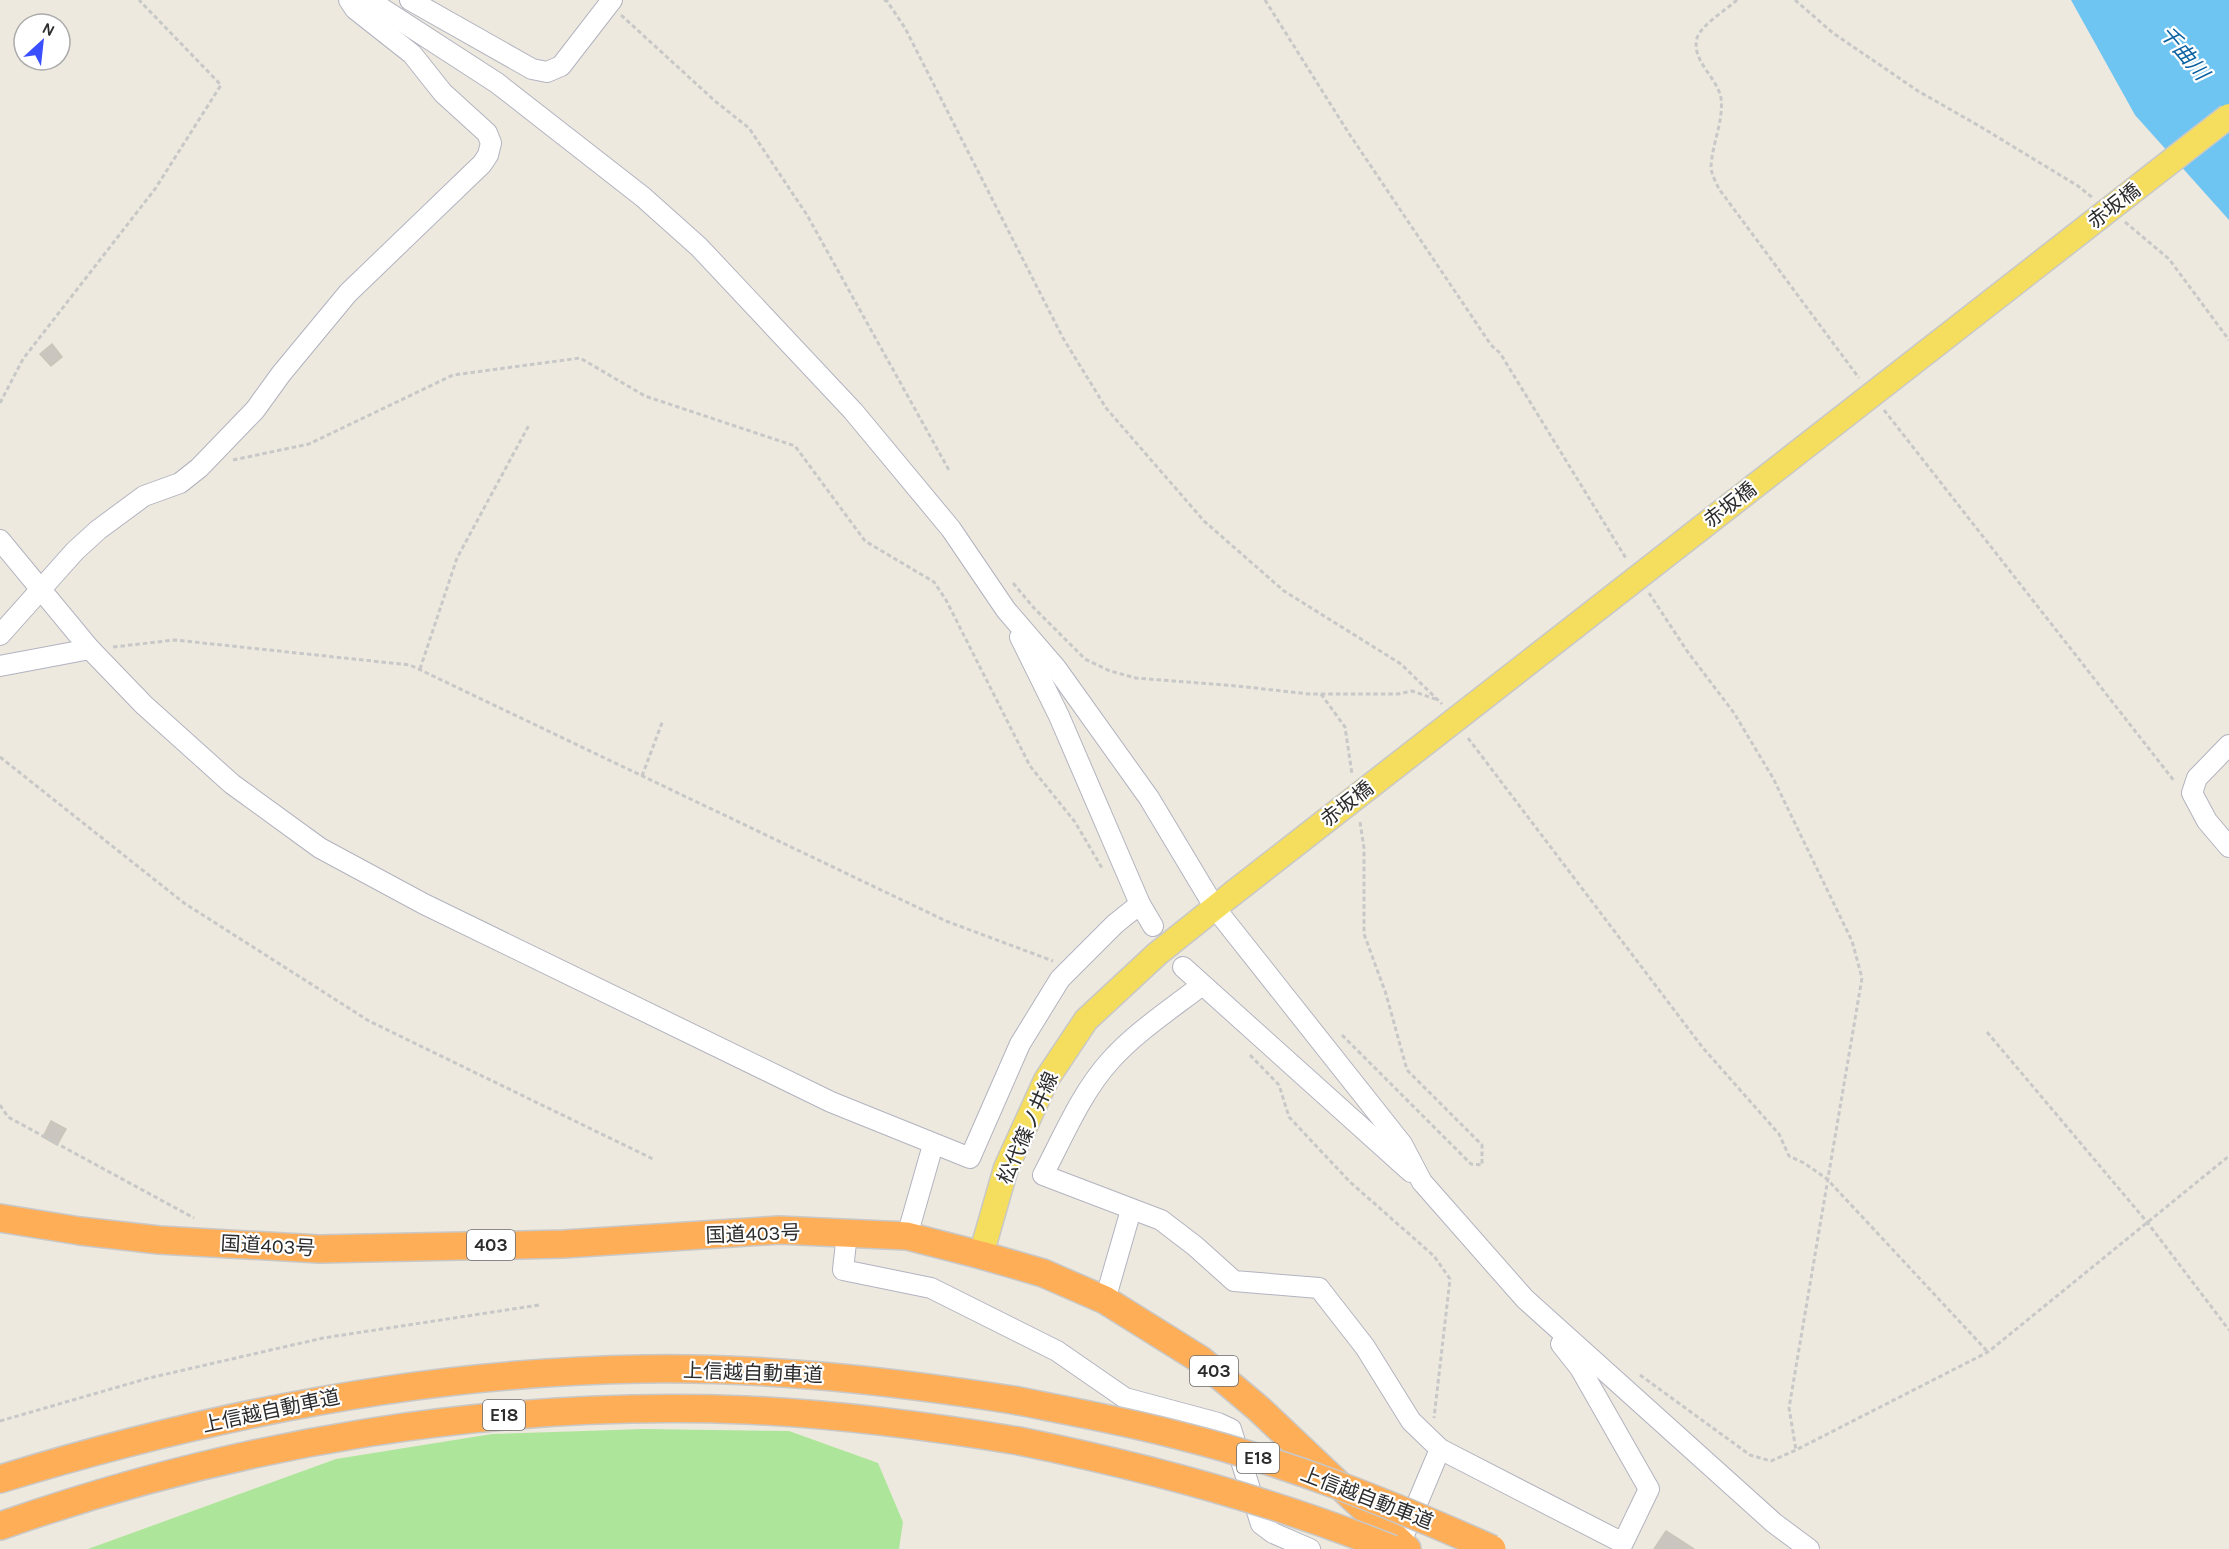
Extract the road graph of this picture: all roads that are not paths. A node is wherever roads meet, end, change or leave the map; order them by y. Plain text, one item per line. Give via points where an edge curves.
1 (349, 0) edge
2 (369, 0) edge
3 (410, 0) edge
4 (610, 4) edge
5 (2229, 116) edge
6 (0, 540) edge
7 (40, 590) junction
8 (1006, 610) junction
9 (0, 635) edge
10 (90, 649) junction
11 (0, 666) edge
12 (2229, 745) edge
13 (2229, 847) edge
14 (1223, 901) junction
15 (1140, 904) junction
16 (1153, 926) dead end
17 (1183, 967) dead end
18 (1202, 985) junction
19 (933, 1145) junction
20 (1422, 1182) junction
21 (1131, 1210) junction
22 (0, 1218) edge
23 (847, 1233) junction
24 (907, 1236) junction
25 (981, 1255) junction
26 (1526, 1299) junction
27 (1105, 1300) junction
28 (1436, 1445) junction
29 (0, 1479) edge
30 (0, 1526) edge
31 (1400, 1547) edge
32 (1310, 1549) edge
33 (1492, 1549) edge
34 (1809, 1549) edge

1 - 7 street via 412,54 443,93 488,133 488,155 348,293 255,410 199,468 180,483 144,496 98,530
2 - 8 street via 497,82 643,197 699,247 860,420 951,529
3 - 4 street via 532,69 547,72 561,66
5 - 14 main road, 赤坂橋, bridge
6 - 7 street
7 - 9 street
7 - 10 street
8 - 14 street via 1056,668
8 - 15 street via 1059,716
10 - 11 street
10 - 19 street via 144,705 232,784 320,848 424,904 810,1092
12 - 13 street via 2197,778 2192,793 2207,821
14 - 20 street via 1402,1144
14 - 25 main road, 松代篠ノ井線 via 1157,954 1086,1020 1046,1080 1006,1168
15 - 16 street
15 - 19 street via 1060,979 1020,1044 970,1158
17 - 18 street
18 - 20 street
18 - 21 street via 1110,1061 1085,1097 1043,1175
19 - 24 street
20 - 26 street
21 - 27 street
21 - 28 street via 1161,1220 1234,1281 1319,1288 1365,1347 1411,1421
22 - 23 highway, 国道403号 / 403 via 159,1240 319,1249 564,1244 779,1230
23 - 24 highway, 国道403号 / 403
23 - 32 street via 843,1270 932,1288 1057,1351 1125,1398 1231,1429 1261,1524
24 - 25 highway, 国道403号 / 403
25 - 27 highway, 国道403号 / 403 via 1043,1274
26 - 28 street via 1580,1368 1649,1489 1623,1544
26 - 34 street via 1774,1523
27 - 31 highway, 国道403号 / 403 via 1201,1360 1259,1409
28 - 31 street
29 - 33 highway, 上信越自動車道 / E18, bridge via 141,1439 355,1394 545,1372 735,1370 849,1378 1013,1400 1182,1436 1356,1491
30 - 31 highway, 上信越自動車道 / E18, bridge via 145,1480 266,1450 369,1432 552,1412 745,1410 927,1426 1106,1459 1200,1483

